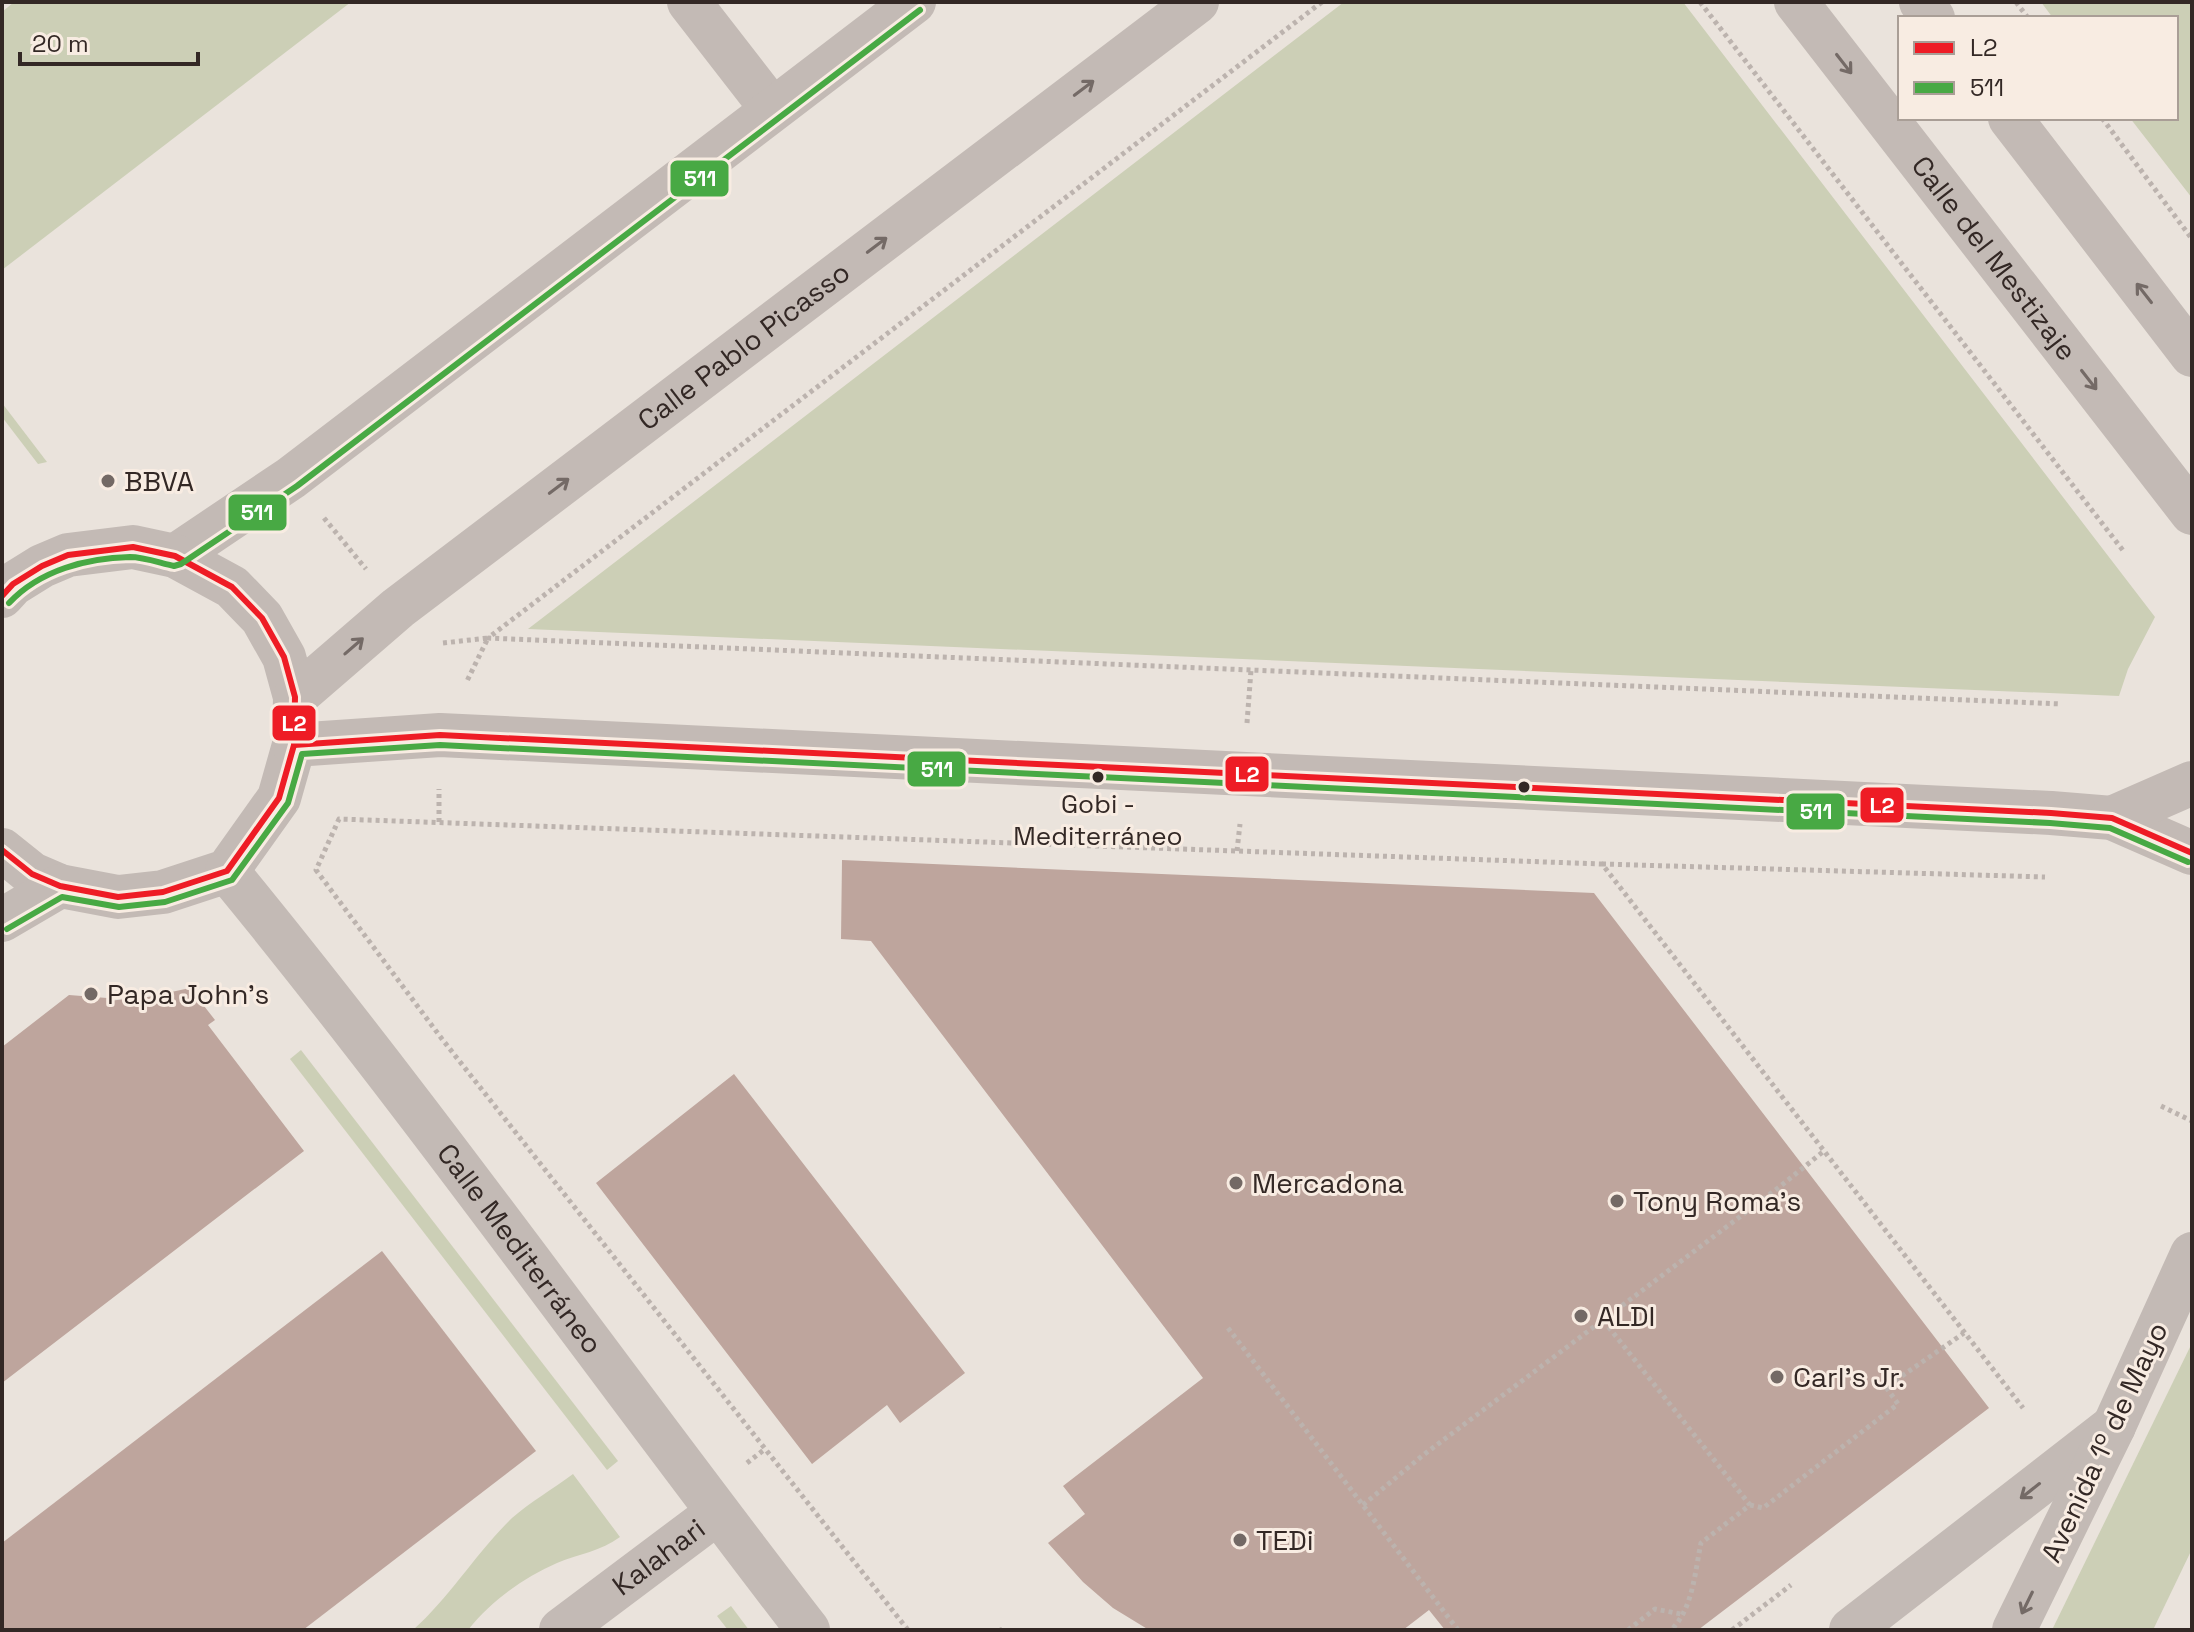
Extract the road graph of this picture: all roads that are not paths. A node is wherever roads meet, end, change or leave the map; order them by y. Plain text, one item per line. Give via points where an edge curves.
1 (689, 2) edge
2 (914, 2) edge
3 (1197, 2) edge
4 (1796, 2) edge
5 (772, 109) junction
6 (2012, 120) edge
7 (2192, 355) edge
8 (2192, 513) edge
9 (175, 556) junction
10 (6, 583) edge
11 (295, 697) junction
12 (294, 745) junction
13 (2192, 783) edge
14 (2112, 818) junction
15 (2, 850) edge
16 (2192, 853) edge
17 (227, 871) junction
18 (60, 886) junction
19 (2, 920) edge
20 (2192, 1254) edge
21 (2114, 1426) junction
22 (717, 1513) junction
23 (561, 1630) edge
24 (808, 1630) edge
25 (1851, 1630) edge
26 (2014, 1630) edge

1 - 5 street
2 - 5 street
11 -> 3 street, Calle Pablo Picasso via 398,608
4 -> 8 street, Calle del Mestizaje
5 - 9 street via 291,478
7 -> 6 street
9 - 10 street via 133,547 68,555
9 - 11 street via 232,587 262,618 284,657
11 - 12 street
12 - 14 street via 456,735
12 - 17 street via 279,798
13 - 14 street
14 - 16 street
15 - 18 street via 32,874
17 - 18 street via 163,892 118,897
17 - 22 street, Calle Mediterráneo
18 - 19 street
20 - 21 street, Avenida 1º de Mayo
21 -> 25 street
21 -> 26 street, Avenida 1º de Mayo
22 - 23 street, Kalahari
22 - 24 street, Calle Mediterráneo

